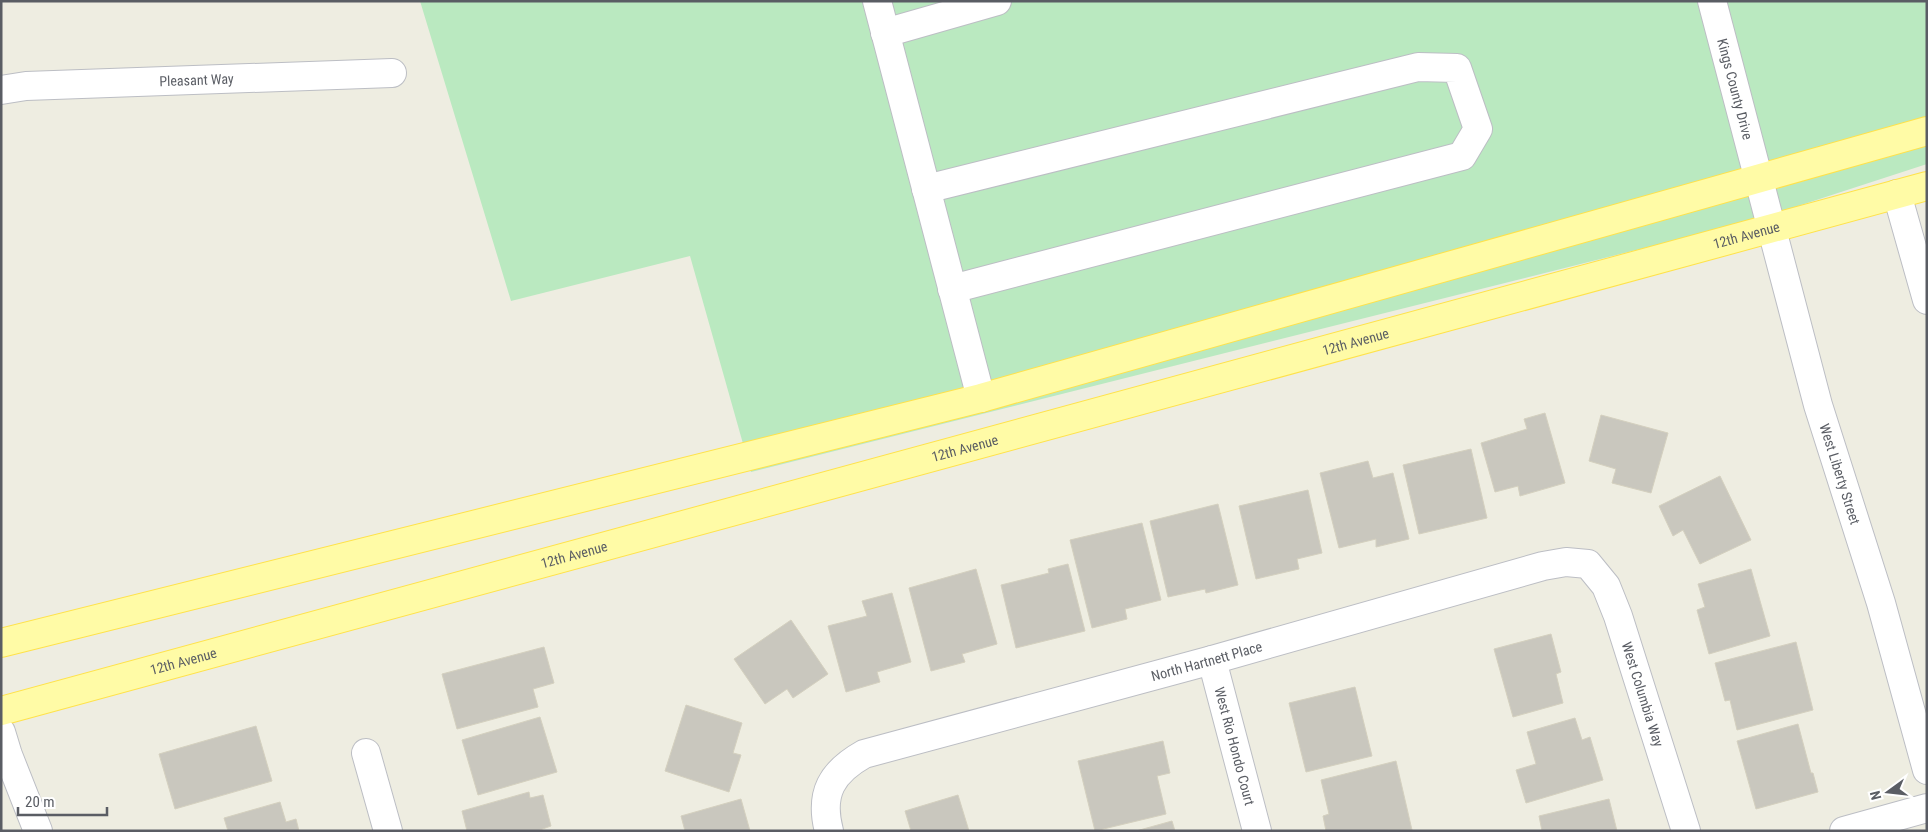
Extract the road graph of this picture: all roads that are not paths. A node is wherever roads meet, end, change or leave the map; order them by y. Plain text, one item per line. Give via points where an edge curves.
1 (877, 1) edge
2 (997, 1) edge
3 (1712, 1) edge
4 (885, 34) junction
5 (392, 73) dead end
6 (1, 90) edge
7 (1927, 132) edge
8 (1757, 178) junction
9 (1927, 186) edge
10 (926, 189) junction
11 (1897, 194) junction
12 (1771, 229) junction
13 (952, 289) junction
14 (1927, 300) edge
15 (981, 398) junction
16 (1588, 564) joint
17 (1, 643) edge
18 (1212, 660) junction
19 (1, 711) edge
20 (1, 732) edge
21 (366, 753) dead end
22 (1927, 770) edge
23 (1927, 808) edge
24 (38, 831) edge
25 (388, 831) edge
26 (829, 831) edge
27 (1257, 831) edge
28 (1686, 831) edge
29 (1844, 831) edge

1 - 4 street
2 - 4 street
3 - 8 street, Kings County Drive
4 - 10 street
5 - 6 street, Pleasant Way via 26,86
7 - 8 main road
8 - 12 street, West Liberty Street
8 - 15 main road
9 - 11 main road, 12th Avenue
10 - 13 street
10 - 13 street via 1418,67 1457,68 1478,129 1462,156
11 - 12 main road, 12th Avenue
11 - 14 street
12 - 19 main road, 12th Avenue
12 - 22 street, West Liberty Street via 1818,405 1881,603
13 - 15 street
15 - 17 main road
16 - 18 street, North Hartnett Place via 1566,562 1543,566
16 - 28 street, West Columbia Way via 1606,586 1618,616
18 - 26 street, North Hartnett Place via 864,754 845,765 831,780 826,802
18 - 27 street, West Rio Hondo Court
20 - 24 street
21 - 25 street
23 - 29 street

